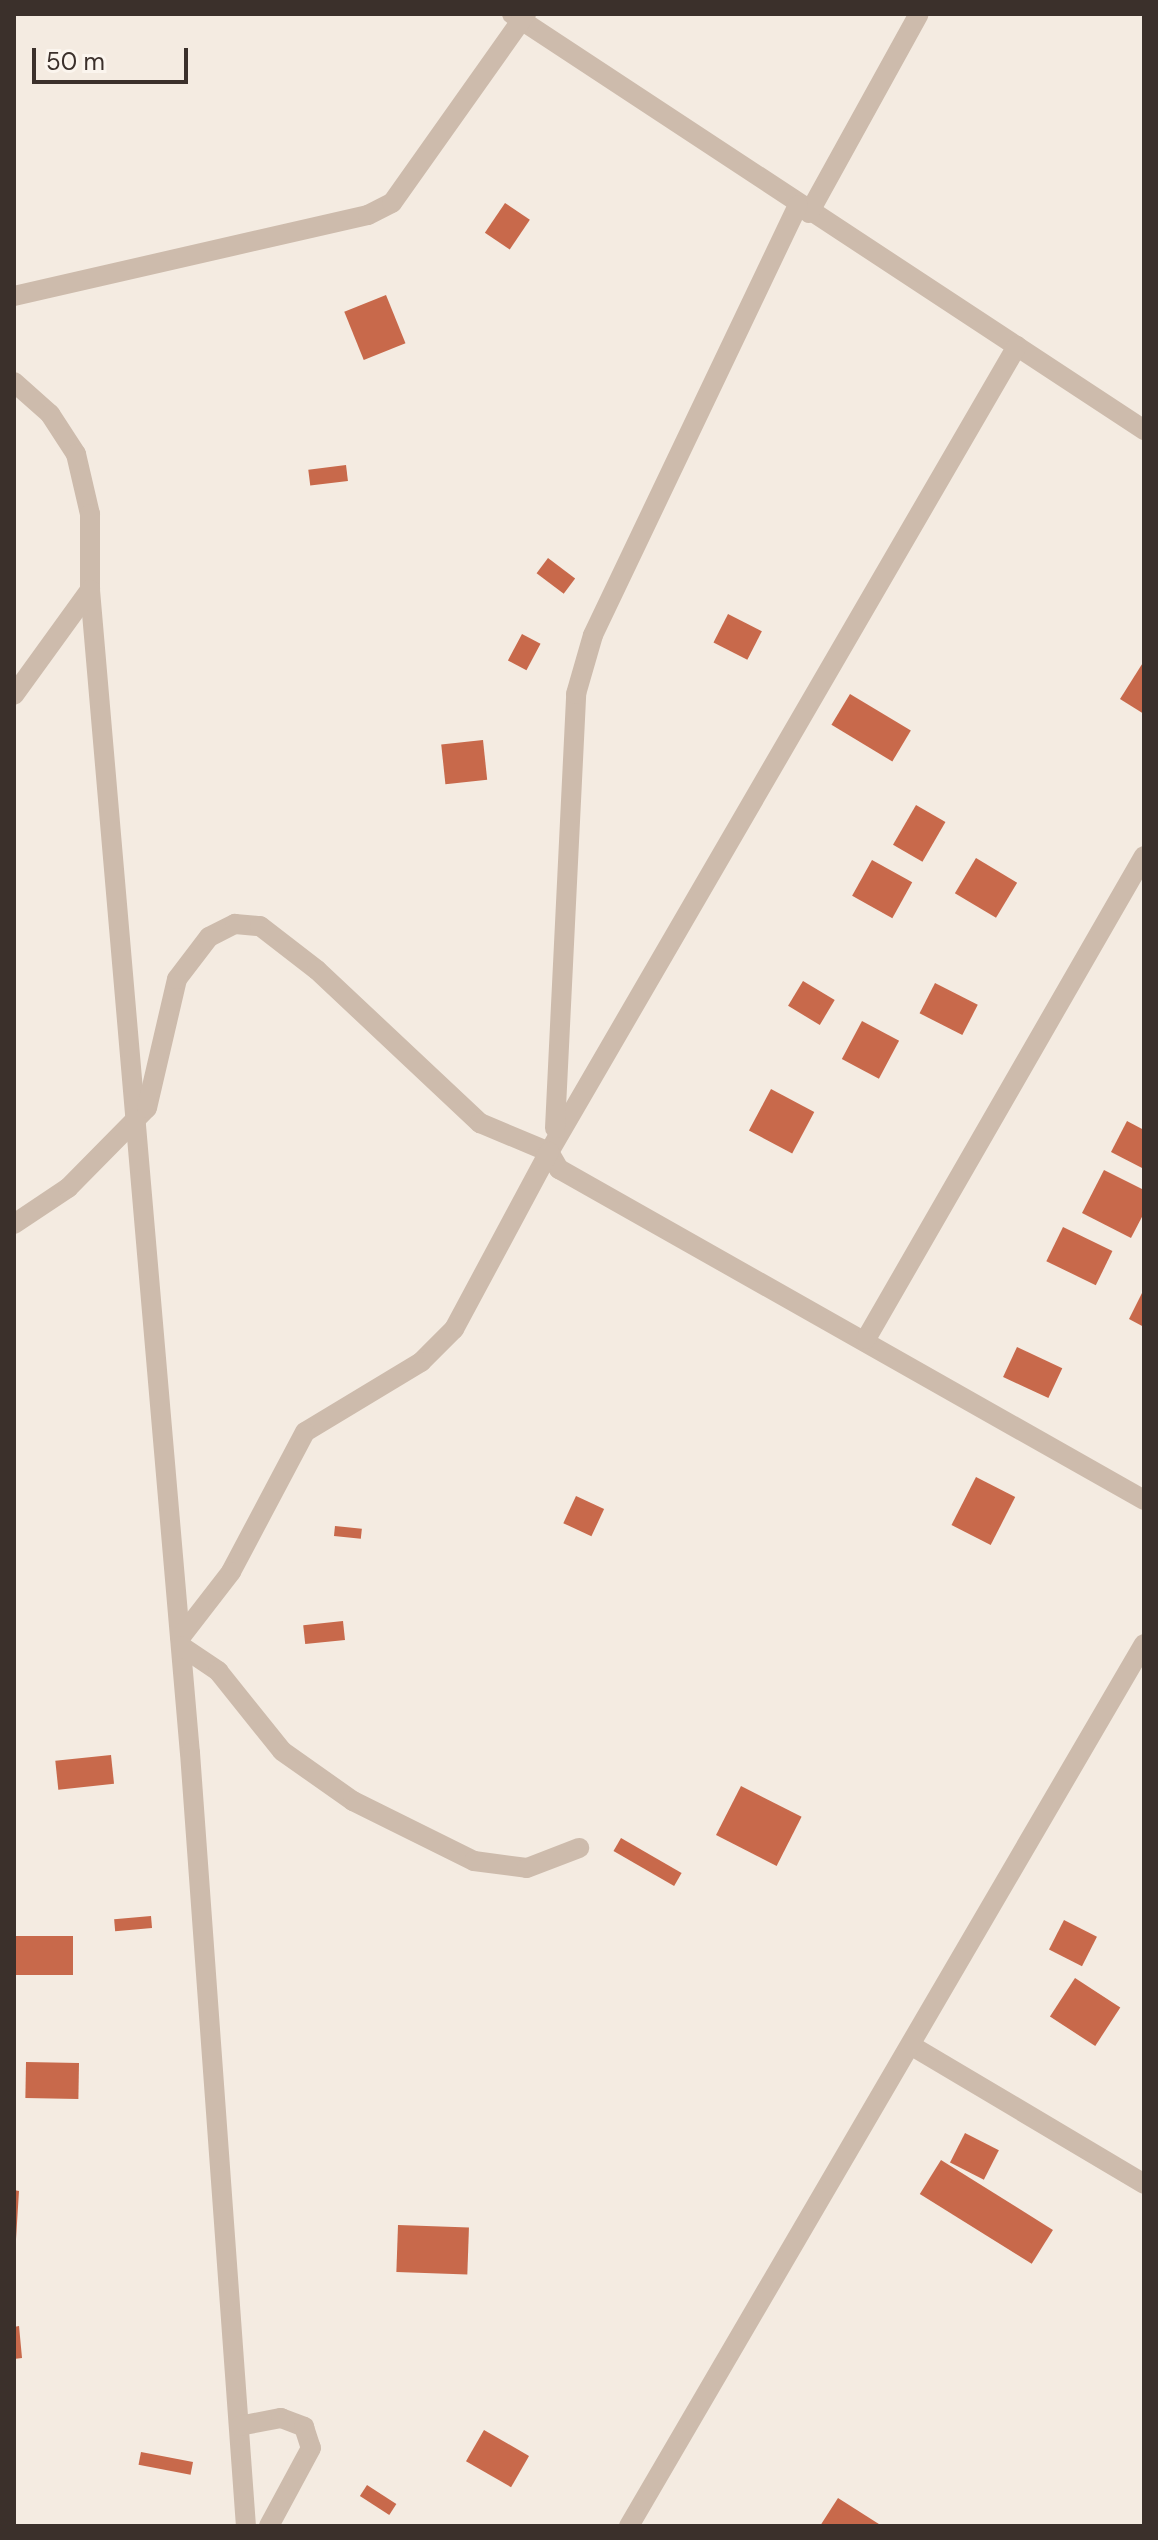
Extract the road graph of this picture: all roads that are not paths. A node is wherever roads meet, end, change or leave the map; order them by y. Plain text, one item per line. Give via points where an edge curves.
1 (919, 14) edge
2 (521, 16) edge
3 (804, 209) junction
4 (14, 296) edge
5 (1017, 346) junction
6 (14, 382) edge
7 (1144, 430) edge
8 (90, 590) junction
9 (14, 695) edge
10 (1144, 856) edge
11 (136, 1123) junction
12 (552, 1142) junction
13 (14, 1224) edge
14 (866, 1339) junction
15 (1144, 1500) edge
16 (180, 1642) junction
17 (1144, 1644) edge
18 (579, 1848) dead end
19 (912, 2046) junction
20 (1144, 2184) edge
21 (239, 2426) junction
22 (246, 2526) edge
23 (269, 2526) edge
24 (629, 2526) edge

1 - 3 street
2 - 3 street
2 - 4 street via 392,203 343,221
3 - 5 street
3 - 12 street via 593,635 576,694
5 - 7 street
5 - 12 street
6 - 8 street via 50,414 76,454 90,514
8 - 9 street
8 - 11 street
10 - 14 street
11 - 12 street via 158,1080 165,1015 177,979 209,937 235,924 260,926 317,970 480,1123
11 - 13 street via 68,1188
11 - 16 street
12 - 14 street via 559,1169
12 - 16 street via 454,1329 421,1362 305,1432 231,1572
14 - 15 street
16 - 18 street via 218,1671 282,1751 353,1801 474,1861 527,1868
16 - 21 street
17 - 19 street
19 - 20 street
19 - 24 street
21 - 22 street
21 - 23 street via 281,2418 304,2427 311,2448

